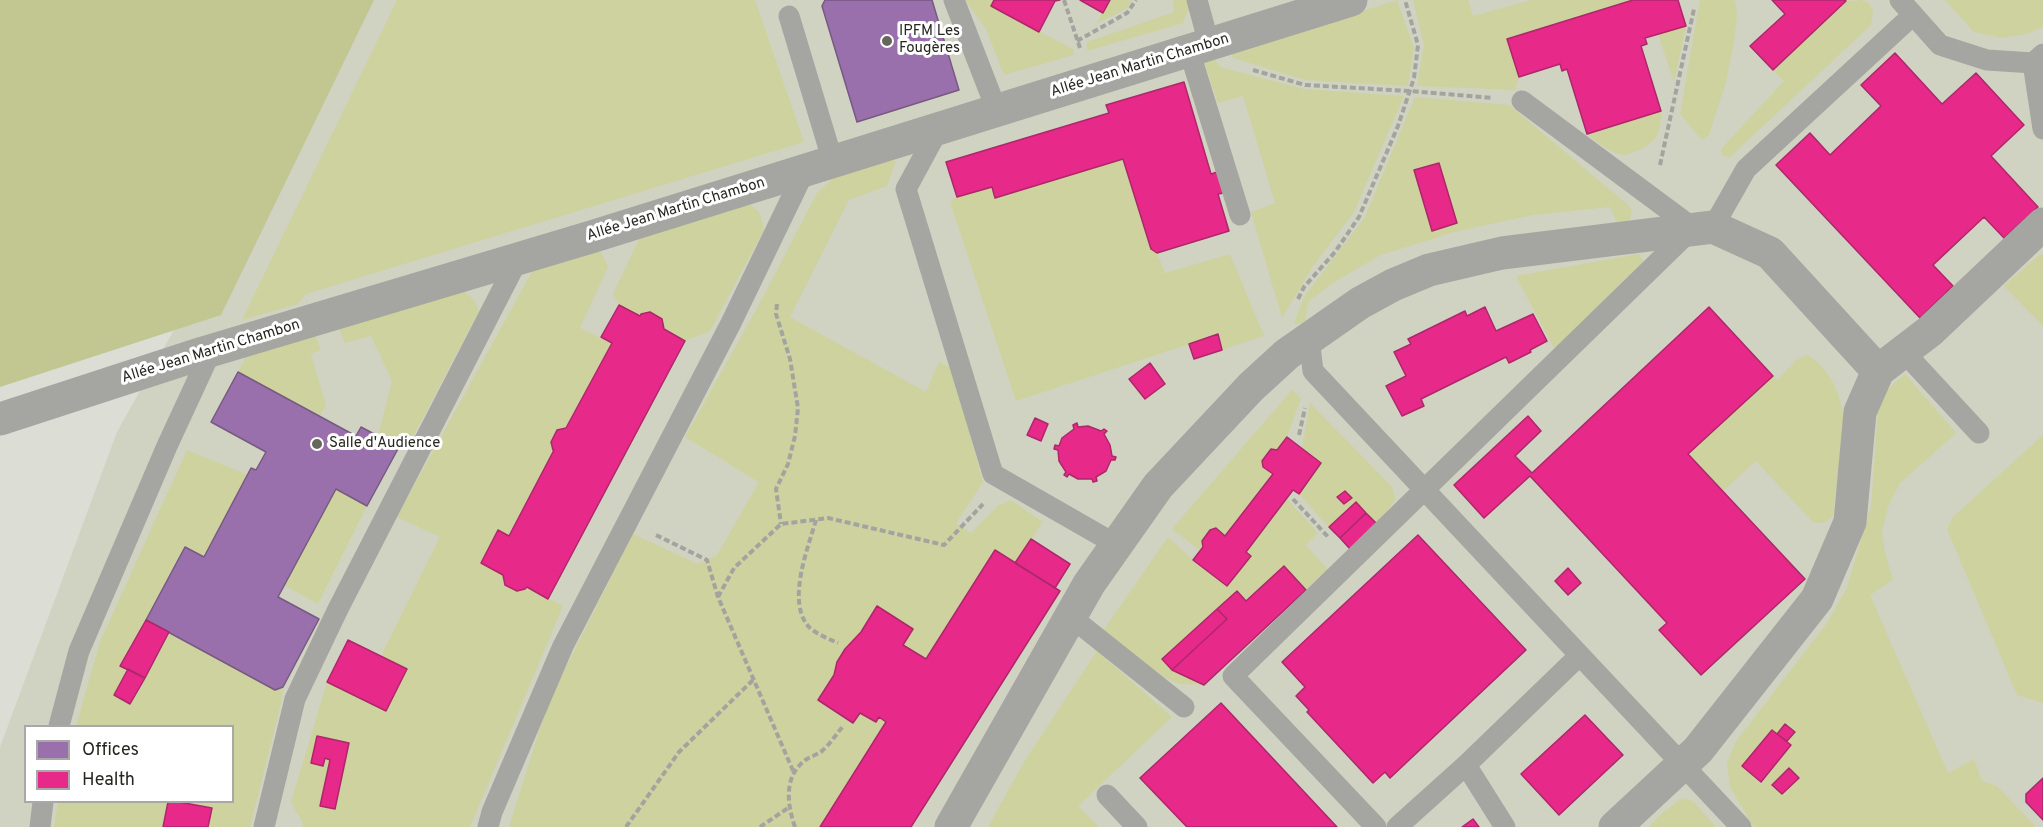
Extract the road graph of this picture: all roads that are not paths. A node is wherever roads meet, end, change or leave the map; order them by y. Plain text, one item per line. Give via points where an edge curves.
1 (954, 0) edge
2 (1197, 0) edge
3 (1351, 0) edge
4 (1907, 8) edge
5 (789, 16) dead end
6 (1199, 47) junction
7 (2038, 59) edge
8 (1522, 101) road end
9 (997, 111) junction
10 (939, 128) junction
11 (2043, 129) edge
12 (819, 166) junction
13 (1240, 215) dead end
14 (2043, 224) edge
15 (1703, 228) junction
16 (518, 259) junction
17 (1308, 338) junction
18 (212, 351) junction
19 (1903, 351) junction
20 (1878, 371) junction
21 (0, 419) edge
22 (1979, 433) dead end
23 (1424, 489) junction
24 (1117, 544) junction
25 (1071, 617) junction
26 (1579, 656) junction
27 (1184, 707) dead end
28 (59, 725) edge
29 (1466, 765) junction
30 (1682, 766) junction
31 (1107, 795) dead end
32 (44, 803) edge
33 (40, 827) edge
34 (264, 827) edge
35 (488, 827) edge
36 (951, 827) edge
37 (1137, 827) edge
38 (1376, 827) edge
39 (1397, 827) edge
40 (1505, 827) edge
41 (1615, 827) edge
42 (1741, 827) edge

1 - 9 lane
2 - 6 lane
3 - 6 street, Allée Jean Martin Chambon
4 - 7 lane via 1940,45 1987,60
4 - 15 lane via 1746,169
5 - 12 lane
6 - 9 street, Allée Jean Martin Chambon
6 - 13 lane
7 - 11 lane
8 - 15 lane via 1653,198
9 - 10 street, Allée Jean Martin Chambon
10 - 12 street, Allée Jean Martin Chambon
10 - 24 lane via 906,189 993,474
12 - 16 street, Allée Jean Martin Chambon
12 - 35 lane via 731,323 563,646
14 - 19 street via 1930,332
15 - 17 street via 1502,253 1429,270 1360,303
15 - 20 street via 1770,253
15 - 23 lane
16 - 18 street, Allée Jean Martin Chambon
16 - 34 lane via 295,699
17 - 23 lane via 1313,371
17 - 24 street via 1251,387 1158,486
18 - 21 street, Allée Jean Martin Chambon
18 - 28 lane via 78,651
19 - 20 street
19 - 22 lane
20 - 30 street via 1860,412 1850,522 1817,599
23 - 26 lane
23 - 38 lane via 1233,676
24 - 25 street
25 - 27 lane
25 - 36 street
26 - 29 lane
26 - 30 lane
29 - 39 lane
29 - 40 lane
30 - 41 street
30 - 42 lane
31 - 37 lane
32 - 33 lane

